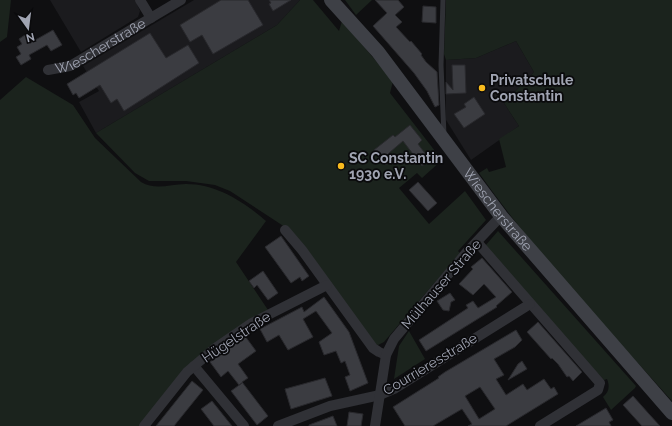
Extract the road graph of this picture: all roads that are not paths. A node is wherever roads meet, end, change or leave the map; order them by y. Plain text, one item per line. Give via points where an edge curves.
1 (140, 0) edge
2 (181, 0) edge
3 (331, 0) edge
4 (443, 0) edge
5 (151, 18) junction
6 (48, 70) dead end
7 (445, 139) junction
8 (501, 216) junction
9 (285, 230) dead end
10 (477, 242) junction
11 (327, 285) junction
12 (530, 304) junction
13 (386, 355) junction
14 (194, 366) junction
15 (380, 395) junction
16 (672, 413) edge
17 (144, 426) edge
18 (244, 426) edge
19 (278, 426) edge
20 (374, 426) edge
21 (540, 426) edge

1 - 5 street, Wiescherstraße
2 - 5 street, Wiescherstraße
3 - 7 main road, Wiescherstraße via 378,52
4 - 7 lane via 441,65
5 - 6 street, Wiescherstraße via 70,66
7 - 8 main road, Wiescherstraße
8 - 10 street, Mülhauser Straße
8 - 16 main road, Wiescherstraße
9 - 11 street
10 - 12 street
10 - 13 street, Mülhauser Straße via 401,330
11 - 13 street via 373,348
11 - 14 street, Hügelstraße via 252,323
12 - 15 street, Courrieresstraße via 394,389
12 - 21 street via 600,385 598,390
13 - 15 street, Mülhauser Straße
14 - 17 street, Hügelstraße via 186,372
14 - 18 street
15 - 19 street, Courrieresstraße via 330,406
15 - 20 street, Mülhauser Straße

